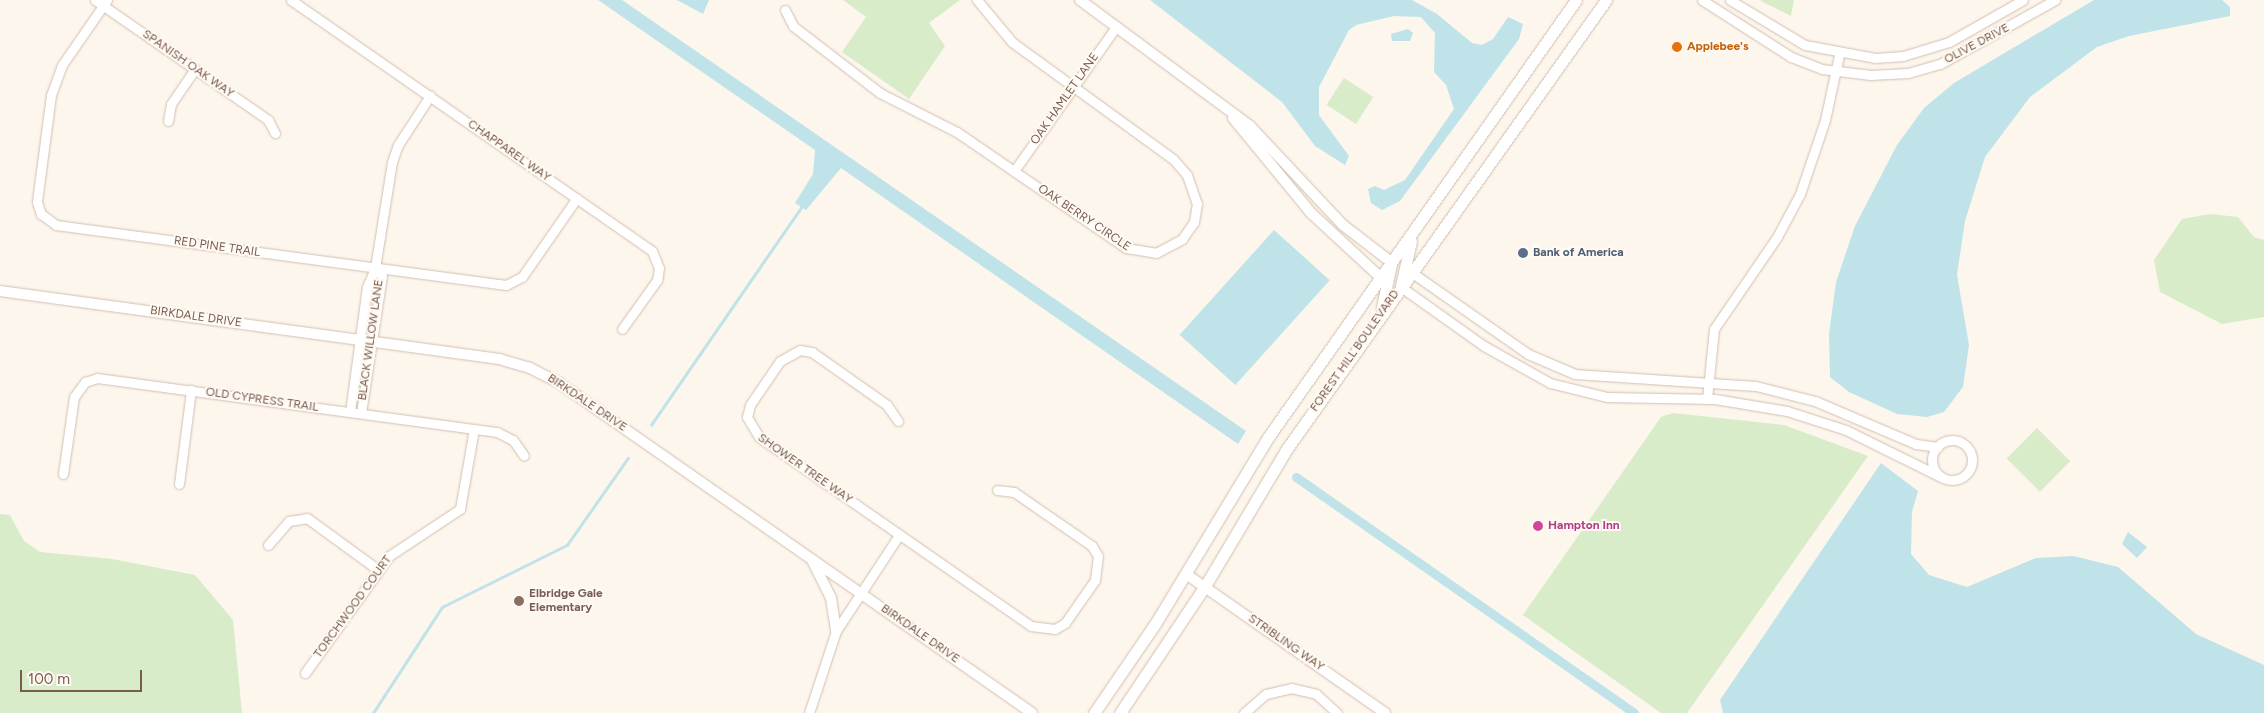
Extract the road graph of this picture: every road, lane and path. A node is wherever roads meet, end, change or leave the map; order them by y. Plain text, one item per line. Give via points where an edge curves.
1 (95, 0) edge
2 (291, 0) edge
3 (977, 0) edge
4 (1080, 0) edge
5 (1576, 0) edge
6 (1606, 0) edge
7 (1702, 0) edge
8 (1730, 0) edge
9 (2023, 0) edge
10 (2056, 0) edge
11 (105, 3) edge
12 (785, 10) dead end
13 (1116, 27) junction
14 (1839, 55) junction
15 (195, 69) junction
16 (1835, 71) junction
17 (1074, 87) junction
18 (430, 96) junction
19 (1226, 110) junction
20 (168, 121) dead end
21 (275, 132) dead end
22 (1014, 171) junction
23 (577, 198) junction
24 (1414, 230) junction
25 (1391, 262) junction
26 (376, 268) junction
27 (1411, 272) junction
28 (1380, 277) junction
29 (1400, 287) junction
30 (0, 291) edge
31 (1373, 327) junction
32 (622, 329) dead end
33 (360, 340) junction
34 (372, 341) junction
35 (1628, 380) junction
36 (1707, 381) junction
37 (191, 390) junction
38 (1627, 397) junction
39 (1707, 399) junction
40 (350, 412) junction
41 (361, 413) junction
42 (898, 421) dead end
43 (474, 429) junction
44 (1938, 447) junction
45 (524, 456) dead end
46 (63, 474) dead end
47 (1943, 478) junction
48 (179, 484) dead end
49 (997, 490) dead end
50 (899, 535) junction
51 (268, 545) dead end
52 (811, 559) junction
53 (377, 569) junction
54 (1186, 574) junction
55 (1205, 586) junction
56 (860, 592) junction
57 (836, 630) junction
58 (305, 673) dead end
59 (809, 713) edge
60 (1032, 713) edge
61 (1094, 713) edge
62 (1120, 713) edge
63 (1244, 713) edge
64 (1336, 713) edge
65 (1385, 713) edge

1 - 11 street, SPANISH OAK WAY
2 - 18 street, CHAPPAREL WAY
3 - 17 street, OAK BERRY CIRCLE via 1012,42
4 - 13 street
5 - 24 main road, FOREST HILL BOULEVARD
6 - 27 main road, FOREST HILL BOULEVARD
7 - 16 street, OLIVE DRIVE via 1771,48
8 - 14 street, OLIVE DRIVE via 1789,38
9 - 14 street, OLIVE DRIVE via 1965,34 1916,53 1875,58
10 - 16 street, OLIVE DRIVE via 1940,64 1890,75
11 - 15 street, SPANISH OAK WAY
11 - 26 street, RED PINE TRAIL via 54,82 38,196 46,219 56,225
12 - 22 street, OAK BERRY CIRCLE via 789,22 872,87 950,128
13 - 17 street, OAK HAMLET LANE
13 - 19 street
14 - 16 street
15 - 20 street via 171,104
15 - 21 street, SPANISH OAK WAY via 268,120
16 - 36 street via 1825,120 1800,194 1776,237 1714,328
17 - 22 street, OAK HAMLET LANE
17 - 22 street, OAK BERRY CIRCLE via 1173,159 1187,175 1197,204 1189,231 1165,250 1136,252
18 - 23 street, CHAPPAREL WAY
18 - 26 street, BLACK WILLOW LANE via 394,156
19 - 25 street via 1250,125 1343,225
19 - 28 street via 1311,213
23 - 26 street, RED PINE TRAIL via 522,277 512,284
23 - 32 street, CHAPPAREL WAY via 648,247 658,261 657,280
24 - 25 main road, FOREST HILL BOULEVARD
24 - 29 main road
25 - 28 main road, FOREST HILL BOULEVARD
25 - 31 main road via 1389,287
26 - 33 street, BLACK WILLOW LANE via 366,287
26 - 34 street, BLACK WILLOW LANE via 382,276
27 - 29 main road, FOREST HILL BOULEVARD
27 - 35 street via 1528,354 1576,374
28 - 54 main road, FOREST HILL BOULEVARD via 1270,436
29 - 31 main road, FOREST HILL BOULEVARD
29 - 38 street via 1524,371 1580,392
30 - 33 street, BIRKDALE DRIVE
31 - 55 main road, FOREST HILL BOULEVARD via 1286,450
33 - 34 street, BIRKDALE DRIVE
33 - 40 street, BLACK WILLOW LANE
34 - 41 street, BLACK WILLOW LANE
34 - 52 street, BIRKDALE DRIVE via 500,359 542,373
35 - 36 street
35 - 38 street
36 - 39 street
36 - 44 street via 1756,386 1814,401 1916,444
37 - 40 street, OLD CYPRESS TRAIL
37 - 46 street, OLD CYPRESS TRAIL via 103,378 85,382 74,397
37 - 48 street
38 - 39 street
39 - 47 street via 1814,419
40 - 41 street, OLD CYPRESS TRAIL
41 - 43 street, OLD CYPRESS TRAIL
42 - 50 street, SHOWER TREE WAY via 887,405 812,352 800,350 780,361 750,405 747,417 759,437
43 - 45 street, OLD CYPRESS TRAIL via 508,436
43 - 53 street, TORCHWOOD COURT via 460,509 413,536
44 - 47 street via 1933,466
44 - 47 street via 1957,441 1972,454 1967,474 1956,480
49 - 50 street, SHOWER TREE WAY via 1014,492 1092,546 1098,556 1095,580 1065,623 1055,630 1031,626
50 - 56 street
51 - 53 street via 289,521 307,518
52 - 56 street, BIRKDALE DRIVE
52 - 57 street via 827,586
53 - 58 street, TORCHWOOD COURT
54 - 55 street, STRIBLING WAY
54 - 61 main road, FOREST HILL BOULEVARD
55 - 62 main road, FOREST HILL BOULEVARD
55 - 65 street, STRIBLING WAY
56 - 57 street
56 - 60 street, BIRKDALE DRIVE
57 - 59 street
63 - 64 street via 1266,694 1291,688 1316,694

